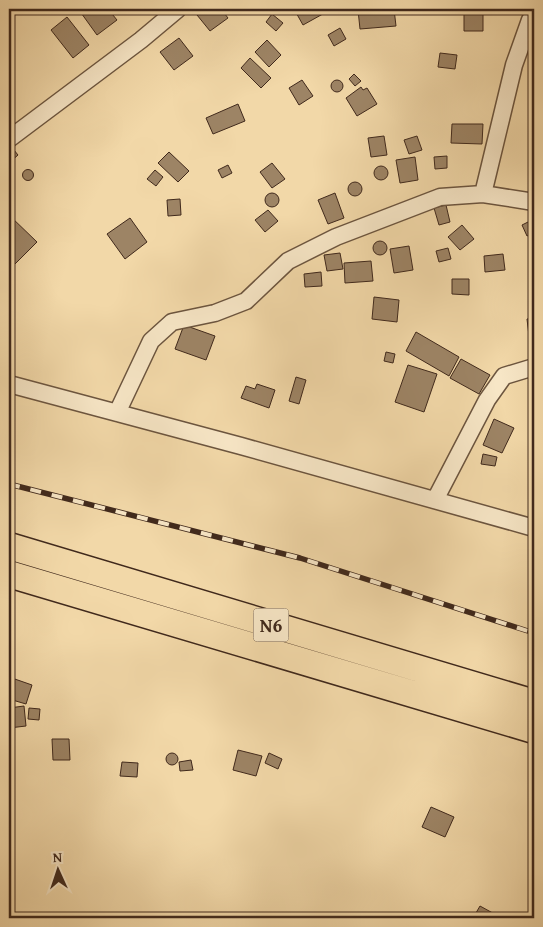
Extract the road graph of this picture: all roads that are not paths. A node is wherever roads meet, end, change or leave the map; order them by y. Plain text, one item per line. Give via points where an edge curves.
1 (178, 9) edge
2 (534, 16) edge
3 (9, 139) edge
4 (483, 194) junction
5 (534, 202) edge
6 (534, 367) edge
7 (9, 384) edge
8 (117, 413) junction
9 (435, 500) junction
10 (534, 528) edge
11 (9, 546) edge
12 (9, 574) edge
13 (534, 703) edge
14 (534, 730) edge

1 - 3 street
2 - 4 street via 514,65
4 - 5 street
4 - 8 street via 440,197 336,237 288,261 246,301 215,313 172,322 151,341
6 - 9 street via 504,376 487,400
7 - 8 street
8 - 9 street
9 - 10 street
11 - 13 highway, N6
12 - 14 highway, N6

